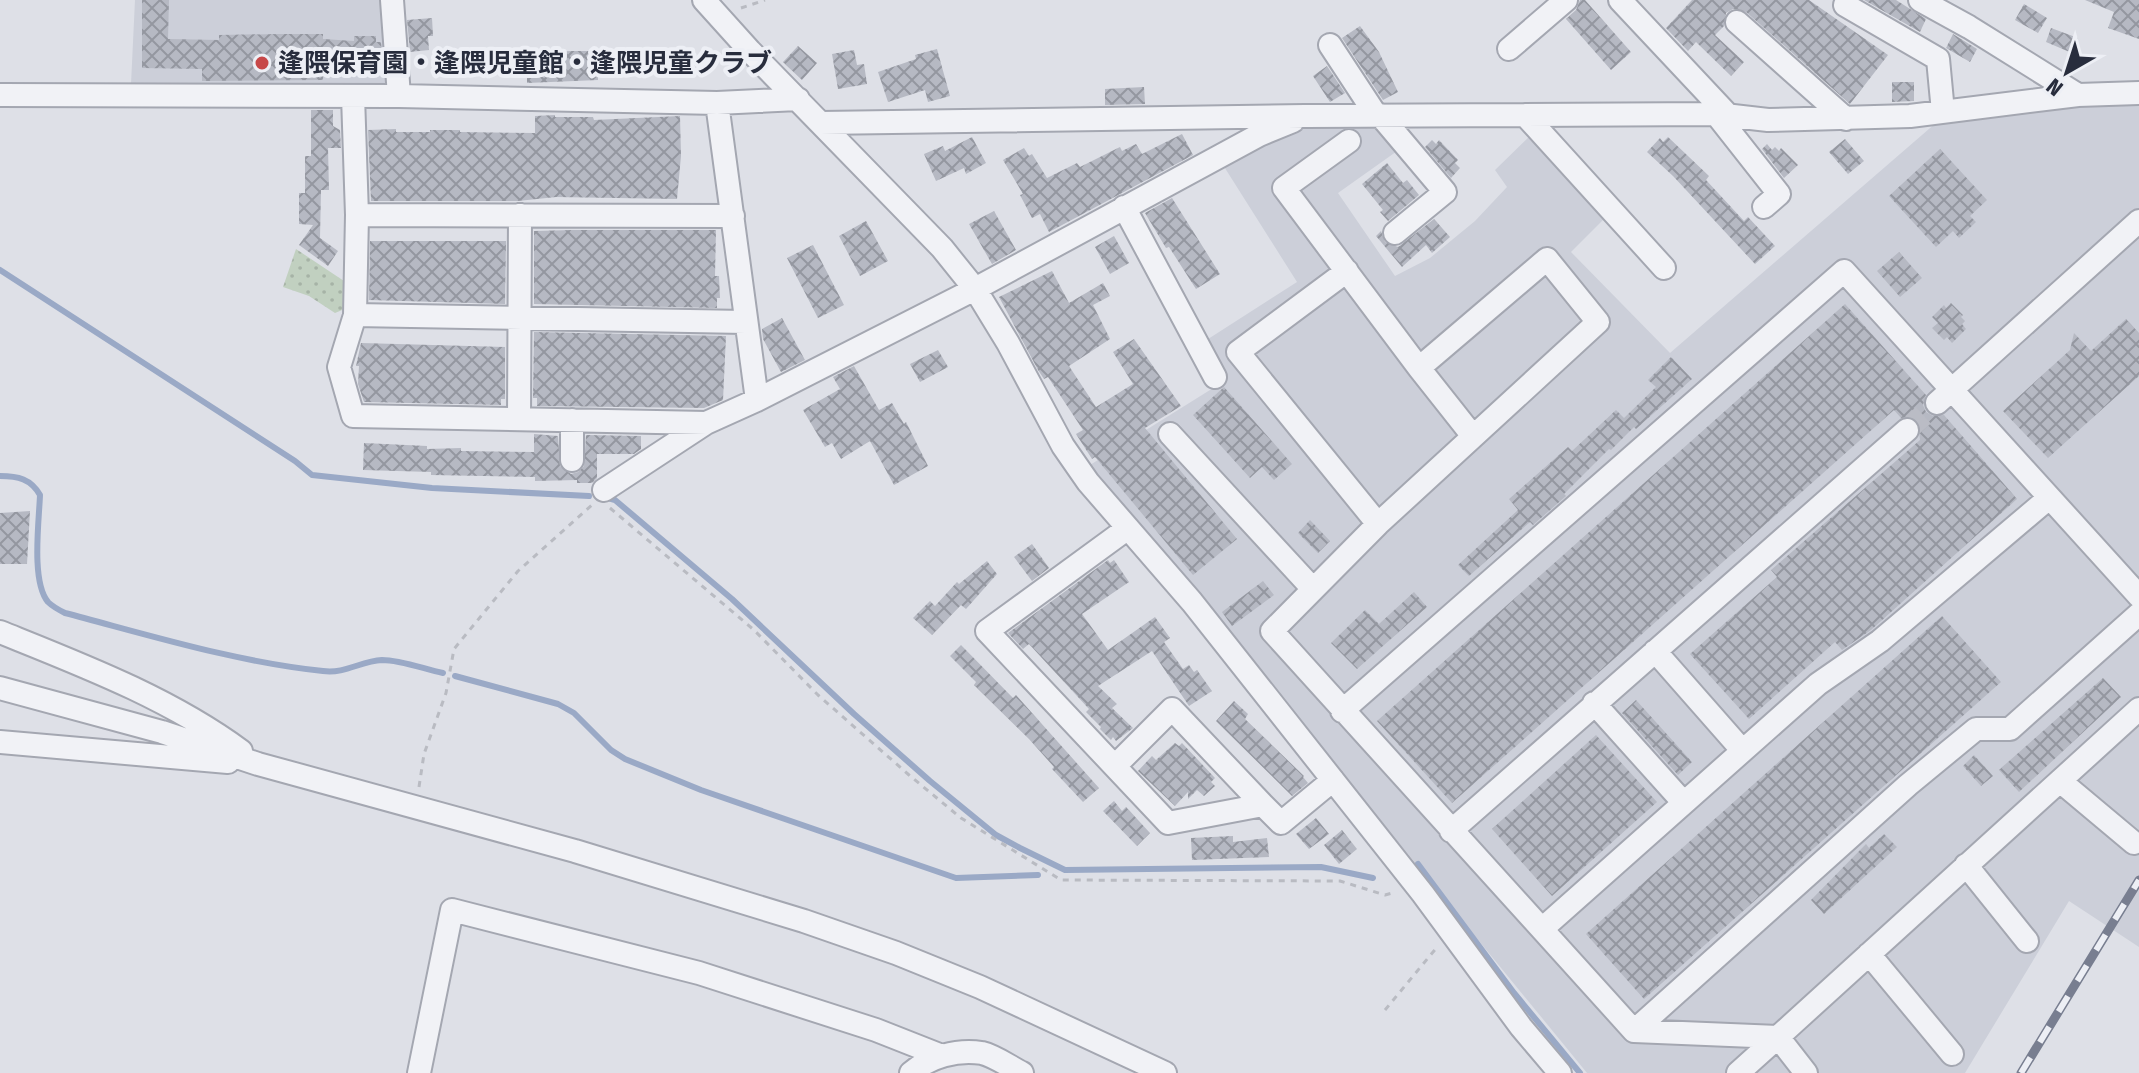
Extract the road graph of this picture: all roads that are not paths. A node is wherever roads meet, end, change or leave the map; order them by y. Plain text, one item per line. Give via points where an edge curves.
1 (392, 0) edge
2 (1566, 0) edge
3 (1620, 0) edge
4 (1920, 0) edge
5 (711, 8) edge
6 (1843, 9) edge
7 (1737, 22) dead end
8 (1330, 45) dead end
9 (1509, 49) dead end
10 (2139, 93) edge
11 (0, 95) edge
12 (2078, 95) junction
13 (353, 96) junction
14 (399, 96) junction
15 (798, 99) junction
16 (717, 103) junction
17 (1943, 112) junction
18 (1721, 114) junction
19 (1378, 115) junction
20 (1525, 115) junction
21 (1305, 116) junction
22 (1846, 119) junction
23 (821, 123) junction
24 (1349, 141) dead end
25 (1124, 207) junction
26 (1764, 207) dead end
27 (357, 215) junction
28 (520, 215) junction
29 (733, 216) junction
30 (2139, 221) edge
31 (1395, 233) dead end
32 (1664, 268) dead end
33 (1347, 271) junction
34 (975, 289) junction
35 (355, 315) junction
36 (521, 319) junction
37 (745, 322) junction
38 (1419, 368) junction
39 (1215, 377) dead end
40 (1945, 396) junction
41 (757, 400) junction
42 (519, 418) junction
43 (572, 420) junction
44 (706, 423) junction
45 (1907, 430) tunnel mouth
46 (1170, 434) dead end
47 (1472, 435) junction
48 (572, 460) dead end
49 (602, 494) road end
50 (2049, 498) junction
51 (1378, 524) junction
52 (1128, 528) junction
53 (1313, 589) junction
54 (2139, 596) edge
55 (2139, 614) edge
56 (0, 632) edge
57 (1655, 651) junction
58 (0, 688) edge
59 (1594, 703) junction
60 (2139, 709) edge
61 (1342, 711) junction
62 (0, 742) edge
63 (1742, 750) junction
64 (258, 764) junction
65 (1115, 766) junction
66 (1333, 780) junction
67 (2060, 781) junction
68 (1683, 802) junction
69 (1263, 805) junction
70 (1451, 831) junction
71 (2134, 843) dead end
72 (1966, 865) junction
73 (1542, 929) junction
74 (2027, 941) dead end
75 (1869, 954) junction
76 (1634, 1031) junction
77 (1778, 1037) junction
78 (1952, 1054) dead end
79 (942, 1056) junction
80 (419, 1073) edge
81 (911, 1073) edge
82 (1022, 1073) edge
83 (1165, 1073) edge
84 (1560, 1073) edge
85 (1738, 1073) edge
86 (1806, 1073) edge

1 - 14 street
2 - 9 street
3 - 18 street
4 - 12 street
5 - 15 street
6 - 17 street via 1938,59
7 - 22 street
8 - 19 street
10 - 12 street
11 - 13 street
12 - 17 street
13 - 14 street
13 - 27 street
14 - 16 street
15 - 16 street
15 - 23 street
16 - 29 street
17 - 22 street
18 - 20 street
18 - 22 street via 1768,120
18 - 26 street via 1779,194
19 - 20 street
19 - 21 street
19 - 31 street via 1445,192
20 - 32 street
21 - 23 street
21 - 25 street
23 - 34 street
24 - 33 street via 1284,188
25 - 34 street
25 - 39 street
27 - 28 street
27 - 35 street
28 - 29 street
28 - 36 street
29 - 37 street
30 - 40 street
33 - 38 street
33 - 51 street via 1238,352
34 - 41 street
34 - 52 street via 1063,446
35 - 36 street
35 - 42 street via 339,367 353,416
36 - 37 street
36 - 42 street
37 - 41 street
38 - 47 street
38 - 47 street via 1547,259 1598,322
40 - 50 street
40 - 61 street via 1844,271
41 - 44 street
42 - 43 street
43 - 44 street
43 - 48 street
44 - 49 street
45 - 57 street
46 - 53 street
47 - 51 street
50 - 54 street
50 - 63 street
51 - 53 street
52 - 65 street via 987,631
52 - 66 street
53 - 61 street via 1272,631
55 - 76 street via 2010,729 1976,729 1908,785
56 - 64 street via 181,713
57 - 59 street
57 - 63 street
58 - 64 street
59 - 68 street
59 - 70 street
60 - 67 street
61 - 70 street
62 - 64 street
63 - 68 street
64 - 83 street via 702,888 896,953
65 - 69 street via 1168,823
65 - 69 street via 1172,709
66 - 69 street via 1281,823
66 - 84 street
67 - 71 street
67 - 72 street
68 - 73 street
70 - 73 street
72 - 74 street
72 - 75 street
73 - 76 street
75 - 77 street
75 - 78 street
76 - 77 street
77 - 85 street
77 - 86 street
79 - 80 street via 699,973 452,910
79 - 81 street
79 - 82 street via 984,1053

